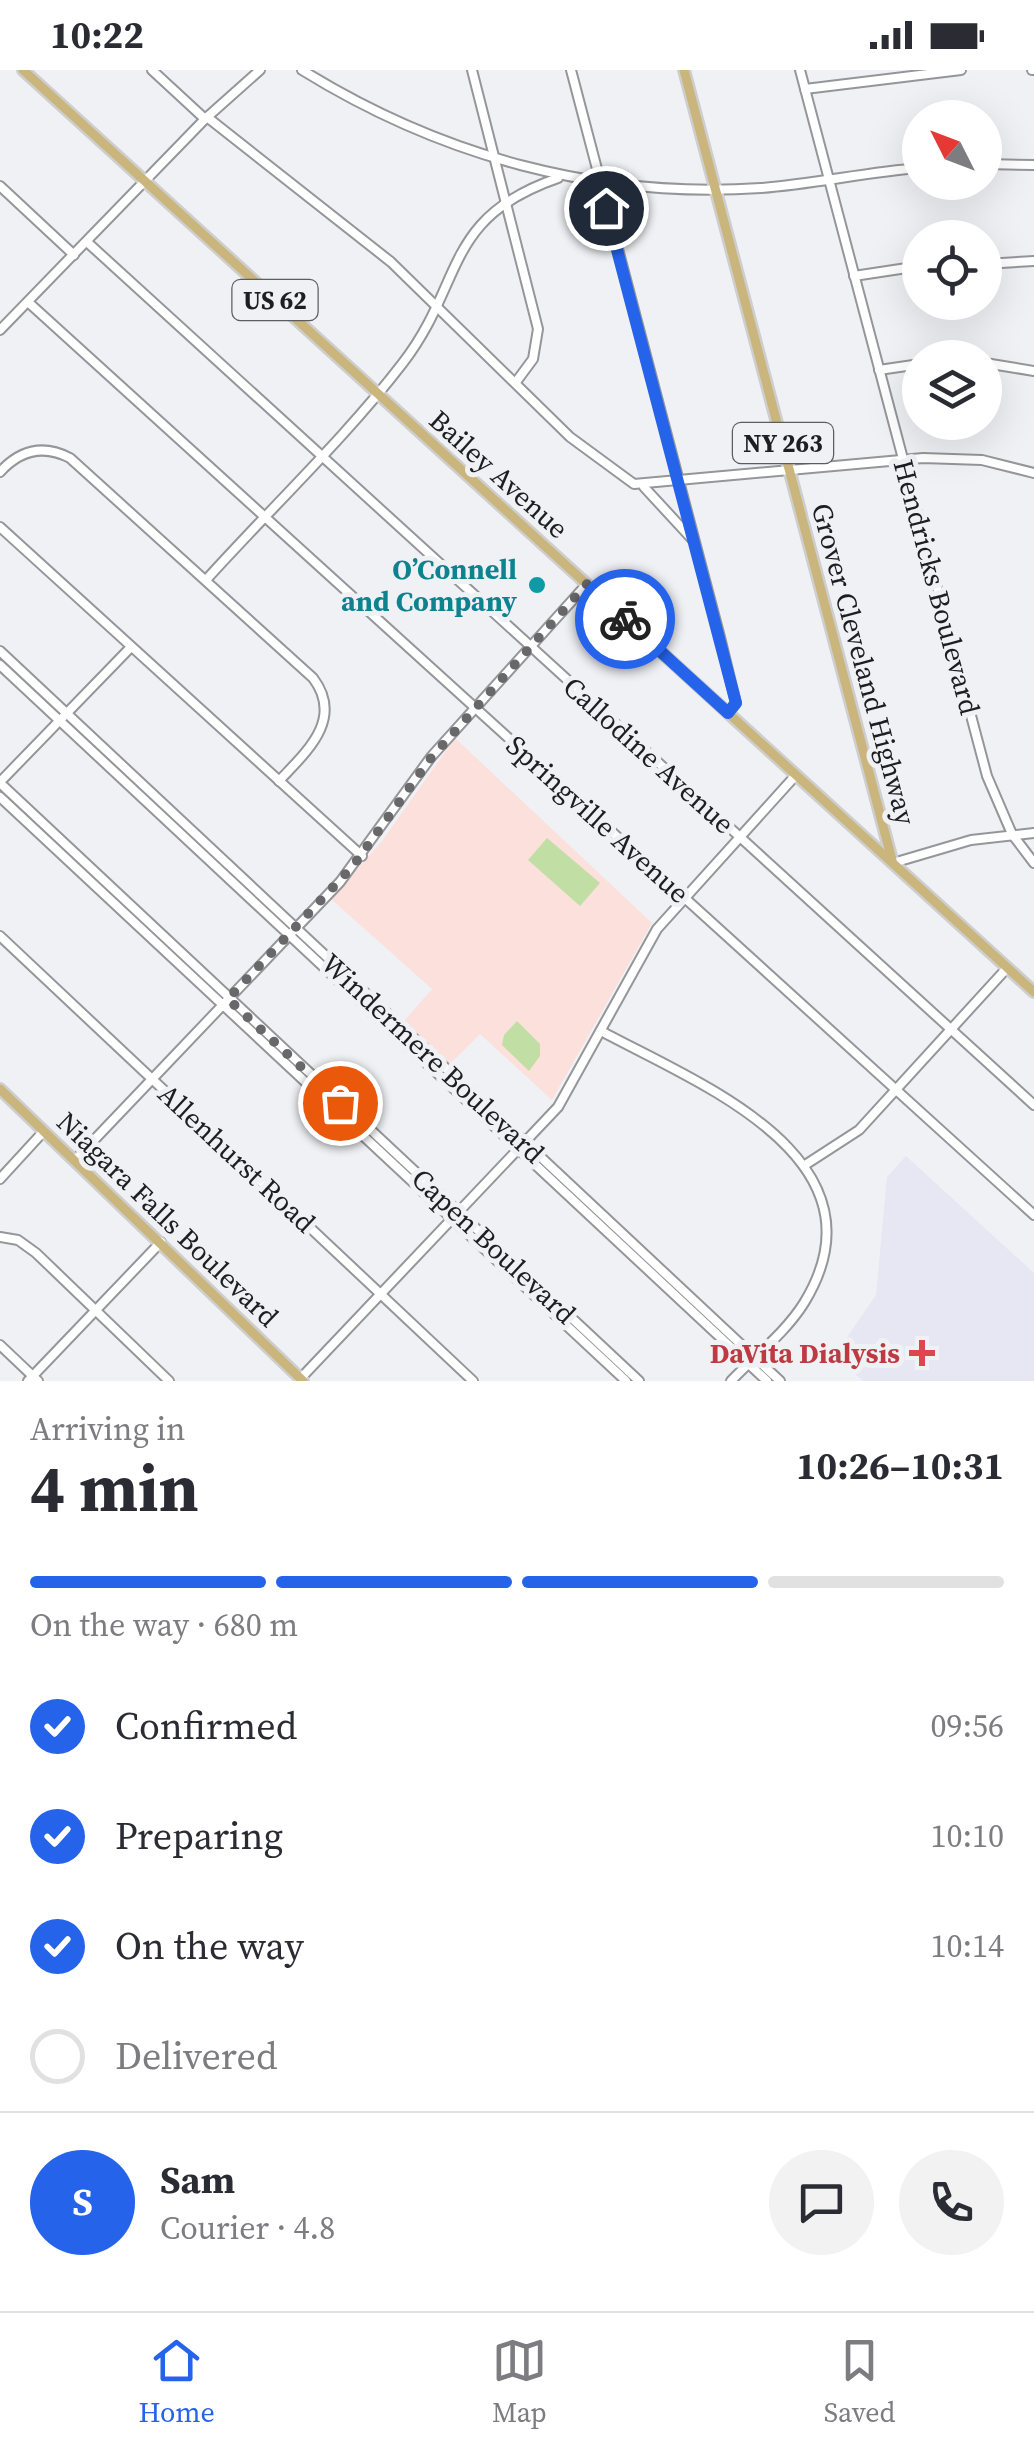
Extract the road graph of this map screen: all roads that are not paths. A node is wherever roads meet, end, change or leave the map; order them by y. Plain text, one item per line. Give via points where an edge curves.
1 (23, 70) edge
2 (152, 70) edge
3 (260, 70) edge
4 (302, 70) edge
5 (472, 70) edge
6 (571, 70) edge
7 (684, 70) edge
8 (800, 70) edge
9 (961, 70) edge
10 (804, 89) junction
11 (206, 118) junction
12 (494, 160) junction
13 (1002, 164) edge
14 (1034, 165) edge
15 (902, 170) edge
16 (559, 178) junction
17 (600, 180) junction
18 (829, 180) junction
19 (145, 182) junction
20 (0, 186) edge
21 (716, 190) junction
22 (505, 202) junction
23 (87, 242) junction
24 (74, 255) junction
25 (1034, 262) edge
26 (1002, 263) edge
27 (902, 269) edge
28 (854, 276) junction
29 (28, 302) junction
30 (437, 304) junction
31 (0, 329) edge
32 (1002, 365) edge
33 (902, 367) edge
34 (879, 370) junction
35 (1034, 370) edge
36 (516, 382) junction
37 (378, 393) junction
38 (319, 455) junction
39 (903, 460) junction
40 (791, 471) junction
41 (0, 472) edge
42 (1034, 472) edge
43 (679, 483) junction
44 (643, 486) junction
45 (264, 516) junction
46 (0, 528) edge
47 (694, 543) junction
48 (206, 580) junction
49 (587, 584) junction
50 (131, 647) junction
51 (530, 647) junction
52 (0, 651) edge
53 (0, 666) edge
54 (474, 707) junction
55 (66, 713) junction
56 (728, 713) junction
57 (59, 721) junction
58 (796, 775) junction
59 (279, 781) junction
60 (0, 782) edge
61 (0, 797) edge
62 (882, 816) junction
63 (1012, 834) junction
64 (1034, 834) edge
65 (863, 836) junction
66 (740, 838) junction
67 (362, 856) junction
68 (893, 863) junction
69 (1034, 863) edge
70 (685, 898) junction
71 (292, 932) junction
72 (0, 936) edge
73 (1006, 968) junction
74 (1034, 992) edge
75 (226, 1002) junction
76 (950, 1029) junction
77 (601, 1030) junction
78 (153, 1079) junction
79 (0, 1090) edge
80 (896, 1090) junction
81 (1034, 1105) edge
82 (44, 1132) junction
83 (521, 1146) junction
84 (75, 1160) junction
85 (804, 1165) junction
86 (0, 1178) edge
87 (1034, 1215) edge
88 (455, 1216) junction
89 (0, 1238) edge
90 (161, 1242) junction
91 (380, 1294) junction
92 (96, 1310) junction
93 (0, 1344) edge
94 (751, 1360) junction
95 (33, 1379) edge
96 (302, 1380) edge
97 (170, 1381) edge
98 (472, 1381) edge
99 (626, 1381) edge
100 (639, 1381) edge
101 (731, 1381) edge
102 (767, 1381) edge
103 (780, 1381) edge

1 - 19 main road, Bailey Avenue / US 62
2 - 11 street
3 - 11 street
4 - 12 street via 387,118
5 - 12 street
6 - 17 street
7 - 21 main road, Grover Cleveland Highway / NY 263
8 - 10 street, Hendricks Boulevard
9 - 10 street
10 - 18 street, Hendricks Boulevard
11 - 19 street
11 - 30 street
12 - 16 street
12 - 22 street
13 - 14 street
15 - 18 street
16 - 17 street
16 - 22 street
17 - 21 street
17 - 43 street
18 - 21 street
18 - 28 street, Hendricks Boulevard
19 - 23 street
19 - 37 main road, Bailey Avenue / US 62
20 - 24 street
21 - 40 main road, Grover Cleveland Highway / NY 263
22 - 30 street via 464,243
22 - 36 street via 538,329 533,359
23 - 24 street
23 - 38 street, Callodine Avenue
24 - 29 street
25 - 26 street
27 - 28 street
28 - 34 street, Hendricks Boulevard
29 - 31 street
29 - 45 street, Springville Avenue
30 - 36 street
30 - 37 street
32 - 35 street
33 - 34 street
34 - 39 street, Hendricks Boulevard
36 - 44 street via 586,450
37 - 38 street
37 - 49 main road, Bailey Avenue / US 62
38 - 45 street
38 - 51 street, Callodine Avenue
39 - 40 street
39 - 42 street via 962,458
39 - 63 street, Hendricks Boulevard via 987,776
40 - 43 street
40 - 62 main road, Grover Cleveland Highway / NY 263
41 - 48 street via 27,452 64,454
43 - 44 street
43 - 47 street
44 - 47 street
45 - 48 street
45 - 54 street, Springville Avenue
46 - 50 street
47 - 56 street via 736,703
48 - 59 street via 322,691 321,732
49 - 51 street
49 - 56 main road, Bailey Avenue / US 62
50 - 55 street
50 - 59 street
51 - 54 street
51 - 66 street, Callodine Avenue
52 - 55 street, Windermere Boulevard
53 - 57 street, Windermere Boulevard
54 - 67 street
54 - 70 street, Springville Avenue
55 - 57 street
55 - 71 street, Windermere Boulevard
56 - 58 main road, Bailey Avenue / US 62
57 - 60 street
57 - 71 street, Windermere Boulevard
58 - 65 main road, Bailey Avenue / US 62
58 - 66 street
59 - 67 street
60 - 75 street, Capen Boulevard
61 - 75 street, Capen Boulevard
62 - 65 main road via 878,832
62 - 68 main road, Grover Cleveland Highway / NY 263
63 - 64 street
63 - 68 street
63 - 69 street, Hendricks Boulevard
65 - 68 main road, Bailey Avenue / US 62
66 - 70 street
66 - 76 street, Callodine Avenue
67 - 71 street
68 - 73 main road, Bailey Avenue / US 62
70 - 77 street via 657,929
70 - 80 street, Springville Avenue
71 - 75 street
71 - 83 street, Windermere Boulevard
72 - 78 street, Allenhurst Road
73 - 74 main road, Bailey Avenue / US 62
73 - 76 street
75 - 78 street
75 - 88 street, Capen Boulevard
76 - 80 street
76 - 81 street, Callodine Avenue
77 - 83 street via 558,1107
77 - 85 street via 757,1118
78 - 84 street
78 - 91 street, Allenhurst Road
79 - 82 main road, Niagara Falls Boulevard
80 - 85 street via 847,1141
80 - 87 street, Springville Avenue
82 - 84 main road, Niagara Falls Boulevard
82 - 86 street
83 - 88 street
83 - 94 street, Windermere Boulevard
84 - 90 main road, Niagara Falls Boulevard
85 - 94 street via 822,1208 821,1261 797,1314
88 - 91 street
88 - 99 street, Capen Boulevard
88 - 100 street, Capen Boulevard
89 - 92 street via 26,1244
90 - 92 street
90 - 96 main road, Niagara Falls Boulevard
91 - 96 street
91 - 98 street, Allenhurst Road
92 - 95 street
92 - 97 street
93 - 95 street
94 - 101 street
94 - 102 street, Windermere Boulevard
94 - 103 street, Windermere Boulevard

